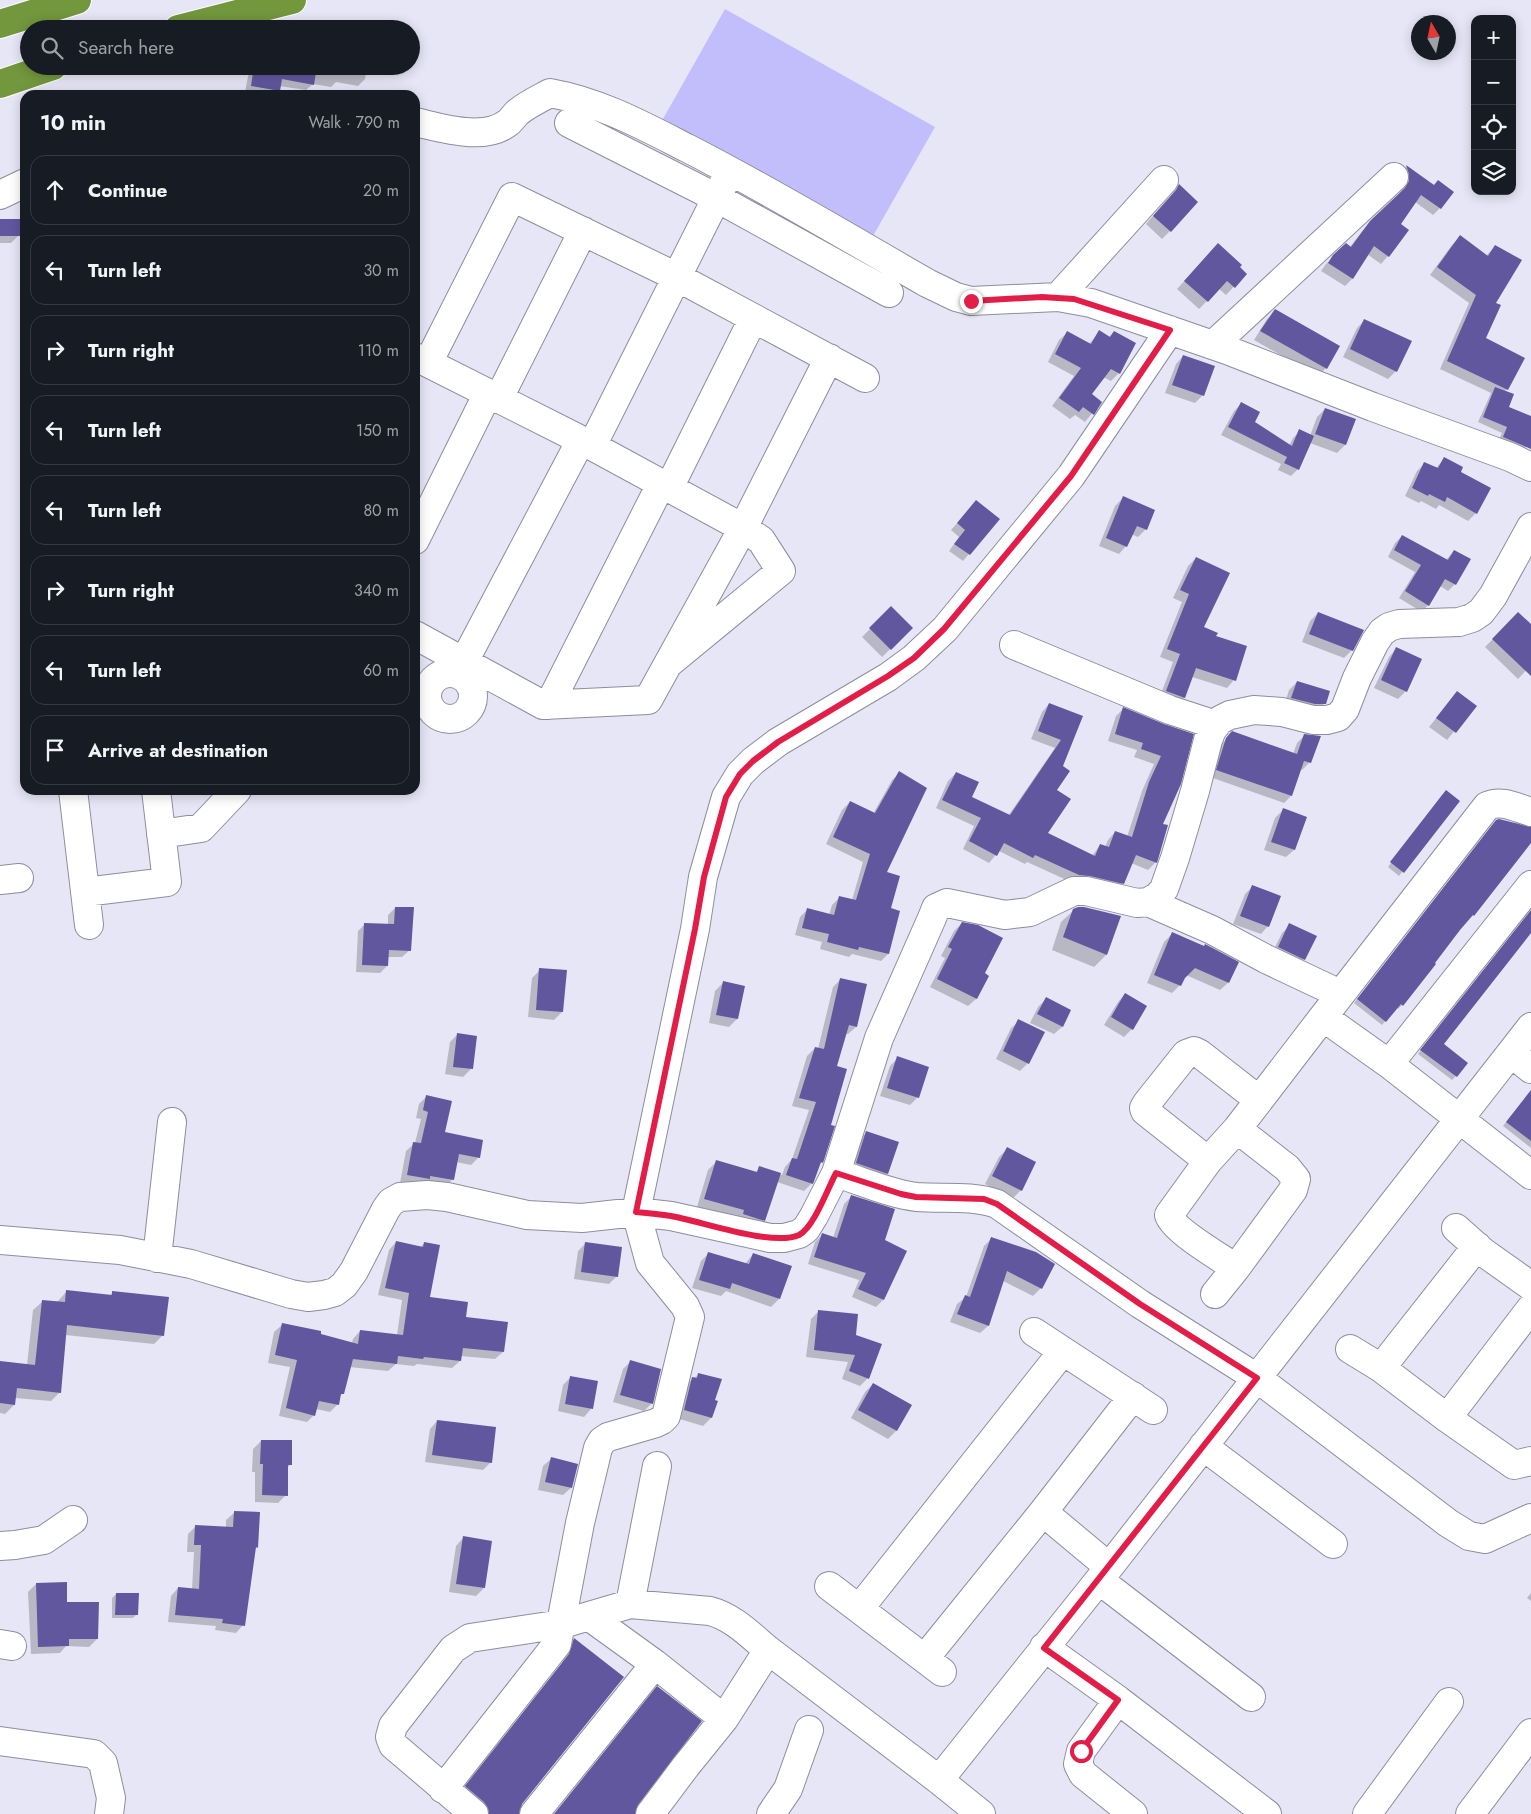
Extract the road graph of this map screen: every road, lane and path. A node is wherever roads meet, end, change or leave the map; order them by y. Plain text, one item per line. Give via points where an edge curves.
1 (77, 0) edge
2 (292, 0) edge
3 (213, 20) edge
4 (0, 24) edge
5 (27, 75) edge
6 (0, 84) edge
7 (420, 123) edge
8 (569, 124) dead end
9 (731, 170) junction
10 (1394, 177) dead end
11 (1164, 180) dead end
12 (717, 198) junction
13 (583, 231) junction
14 (677, 277) junction
15 (889, 293) dead end
16 (1058, 297) junction
17 (753, 319) junction
18 (1170, 330) junction
19 (1213, 345) junction
20 (829, 358) junction
21 (865, 378) dead end
22 (494, 396) junction
23 (587, 443) junction
24 (1531, 467) edge
25 (665, 486) junction
26 (1531, 527) edge
27 (742, 528) junction
28 (420, 531) edge
29 (420, 638) edge
30 (1014, 645) dead end
31 (668, 664) junction
32 (461, 667) junction
33 (421, 694) edge
34 (549, 704) junction
35 (1216, 725) junction
36 (74, 795) edge
37 (157, 795) edge
38 (232, 795) edge
39 (1531, 812) edge
40 (161, 834) junction
41 (1531, 885) edge
42 (85, 892) junction
43 (1148, 902) junction
44 (89, 925) dead end
45 (1340, 994) junction
46 (1323, 1017) junction
47 (1531, 1027) edge
48 (1521, 1061) edge
49 (1389, 1064) junction
50 (1260, 1100) junction
51 (1458, 1118) junction
52 (172, 1122) dead end
53 (1238, 1129) junction
54 (1208, 1161) junction
55 (836, 1173) junction
56 (1531, 1175) edge
57 (636, 1212) junction
58 (1456, 1228) dead end
59 (0, 1240) edge
60 (1476, 1246) junction
61 (157, 1258) junction
62 (1236, 1268) junction
63 (1531, 1286) edge
64 (1215, 1294) dead end
65 (1531, 1308) edge
66 (1034, 1332) dead end
67 (1350, 1349) dead end
68 (1063, 1351) junction
69 (1381, 1368) junction
70 (1257, 1378) junction
71 (1447, 1418) junction
72 (1531, 1443) edge
73 (1203, 1446) junction
74 (1522, 1463) edge
75 (657, 1466) dead end
76 (1043, 1512) junction
77 (1531, 1518) edge
78 (73, 1520) dead end
79 (1333, 1544) dead end
80 (0, 1546) edge
81 (1104, 1574) junction
82 (829, 1586) dead end
83 (630, 1604) junction
84 (859, 1608) junction
85 (590, 1617) junction
86 (562, 1624) junction
87 (1044, 1648) junction
88 (768, 1650) junction
89 (655, 1664) junction
90 (1251, 1697) dead end
91 (1118, 1700) junction
92 (1449, 1702) dead end
93 (724, 1719) junction
94 (809, 1730) dead end
95 (1531, 1734) edge
96 (0, 1742) edge
97 (939, 1780) junction
98 (443, 1789) junction
99 (784, 1809) edge
100 (109, 1814) edge
101 (474, 1814) edge
102 (534, 1814) edge
103 (650, 1814) edge
104 (981, 1814) edge
105 (1133, 1814) edge
106 (1267, 1814) edge
107 (1367, 1814) edge
108 (1470, 1814) edge

1 - 4 highway
2 - 3 highway
5 - 6 highway
7 - 9 street via 454,131 497,128 545,95 596,104
8 - 12 street
9 - 12 street
9 - 16 street via 956,297 986,301
10 - 19 street
11 - 16 street
12 - 14 street
12 - 15 street
13 - 14 street
13 - 22 street
13 - 22 street via 512,198 423,360
14 - 17 street
14 - 23 street
16 - 18 street via 1091,304
17 - 20 street
17 - 25 street
18 - 19 street
18 - 57 street via 1071,476 944,629 914,658 888,676 765,752 740,774 726,797 704,877
19 - 24 street
20 - 21 street
20 - 27 street
22 - 23 street
22 - 28 street
23 - 25 street
23 - 32 street
25 - 27 street
25 - 34 street
26 - 35 street via 1481,612 1459,622 1399,624 1382,632 1338,717 1313,720 1282,712 1254,710 1230,715
27 - 31 street
27 - 31 street via 761,540 781,571
29 - 32 street
30 - 35 street via 1170,710
31 - 34 street via 648,700
32 - 33 street via 432,680
32 - 33 street via 474,697 468,711 456,719 441,718 429,708
32 - 34 street via 542,705
35 - 43 street via 1208,740 1164,890
36 - 42 street
37 - 40 street
38 - 40 street via 201,828
39 - 45 street via 1501,803 1487,806
40 - 42 street via 167,882
41 - 49 street
42 - 44 street
43 - 45 street
43 - 55 street via 1137,903 1074,890 1030,912 1018,914 994,914 947,903 936,908 879,1038
45 - 46 street
46 - 49 street
46 - 50 street
47 - 48 street
48 - 51 street
49 - 51 street
50 - 53 street
50 - 54 street via 1200,1054 1194,1051 1186,1054 1144,1108
51 - 56 street
51 - 70 street
52 - 61 street
53 - 54 street
53 - 62 street via 1296,1179 1293,1190
54 - 62 street via 1169,1215 1170,1221
55 - 57 street via 806,1229 784,1238
55 - 70 street via 916,1197 984,1199 997,1204 1140,1304
57 - 61 street via 582,1218 553,1217 527,1215 447,1197 400,1197 386,1209 354,1272 344,1285 324,1296 291,1294 191,1264
57 - 86 street via 650,1263 685,1306 690,1318 666,1416 656,1423 608,1437 598,1448 580,1523
58 - 60 street
59 - 61 street via 120,1250
60 - 63 street
60 - 69 street
62 - 64 street
65 - 71 street
66 - 68 street
67 - 69 street
68 - 76 street via 1143,1403
68 - 84 street
69 - 71 street
70 - 73 street
70 - 77 street via 1469,1536 1485,1539
71 - 74 street
72 - 74 street
73 - 79 street
73 - 81 street
75 - 83 street
76 - 81 street
76 - 84 street via 934,1665
78 - 80 street via 44,1540
81 - 87 street
81 - 90 street
82 - 84 street
83 - 85 street
83 - 88 street via 720,1614
85 - 86 street
85 - 89 street
86 - 98 street via 552,1652
86 - 98 street via 470,1638 462,1642 453,1649 393,1726 392,1745
87 - 91 street
87 - 97 street
88 - 93 street
88 - 97 street
89 - 93 street
89 - 102 street
91 - 105 street via 1081,1751 1078,1764 1082,1774
91 - 106 street
92 - 107 street
93 - 103 street
94 - 99 street
95 - 108 street
96 - 100 street via 94,1754 103,1763 111,1798
97 - 104 street
98 - 101 street

